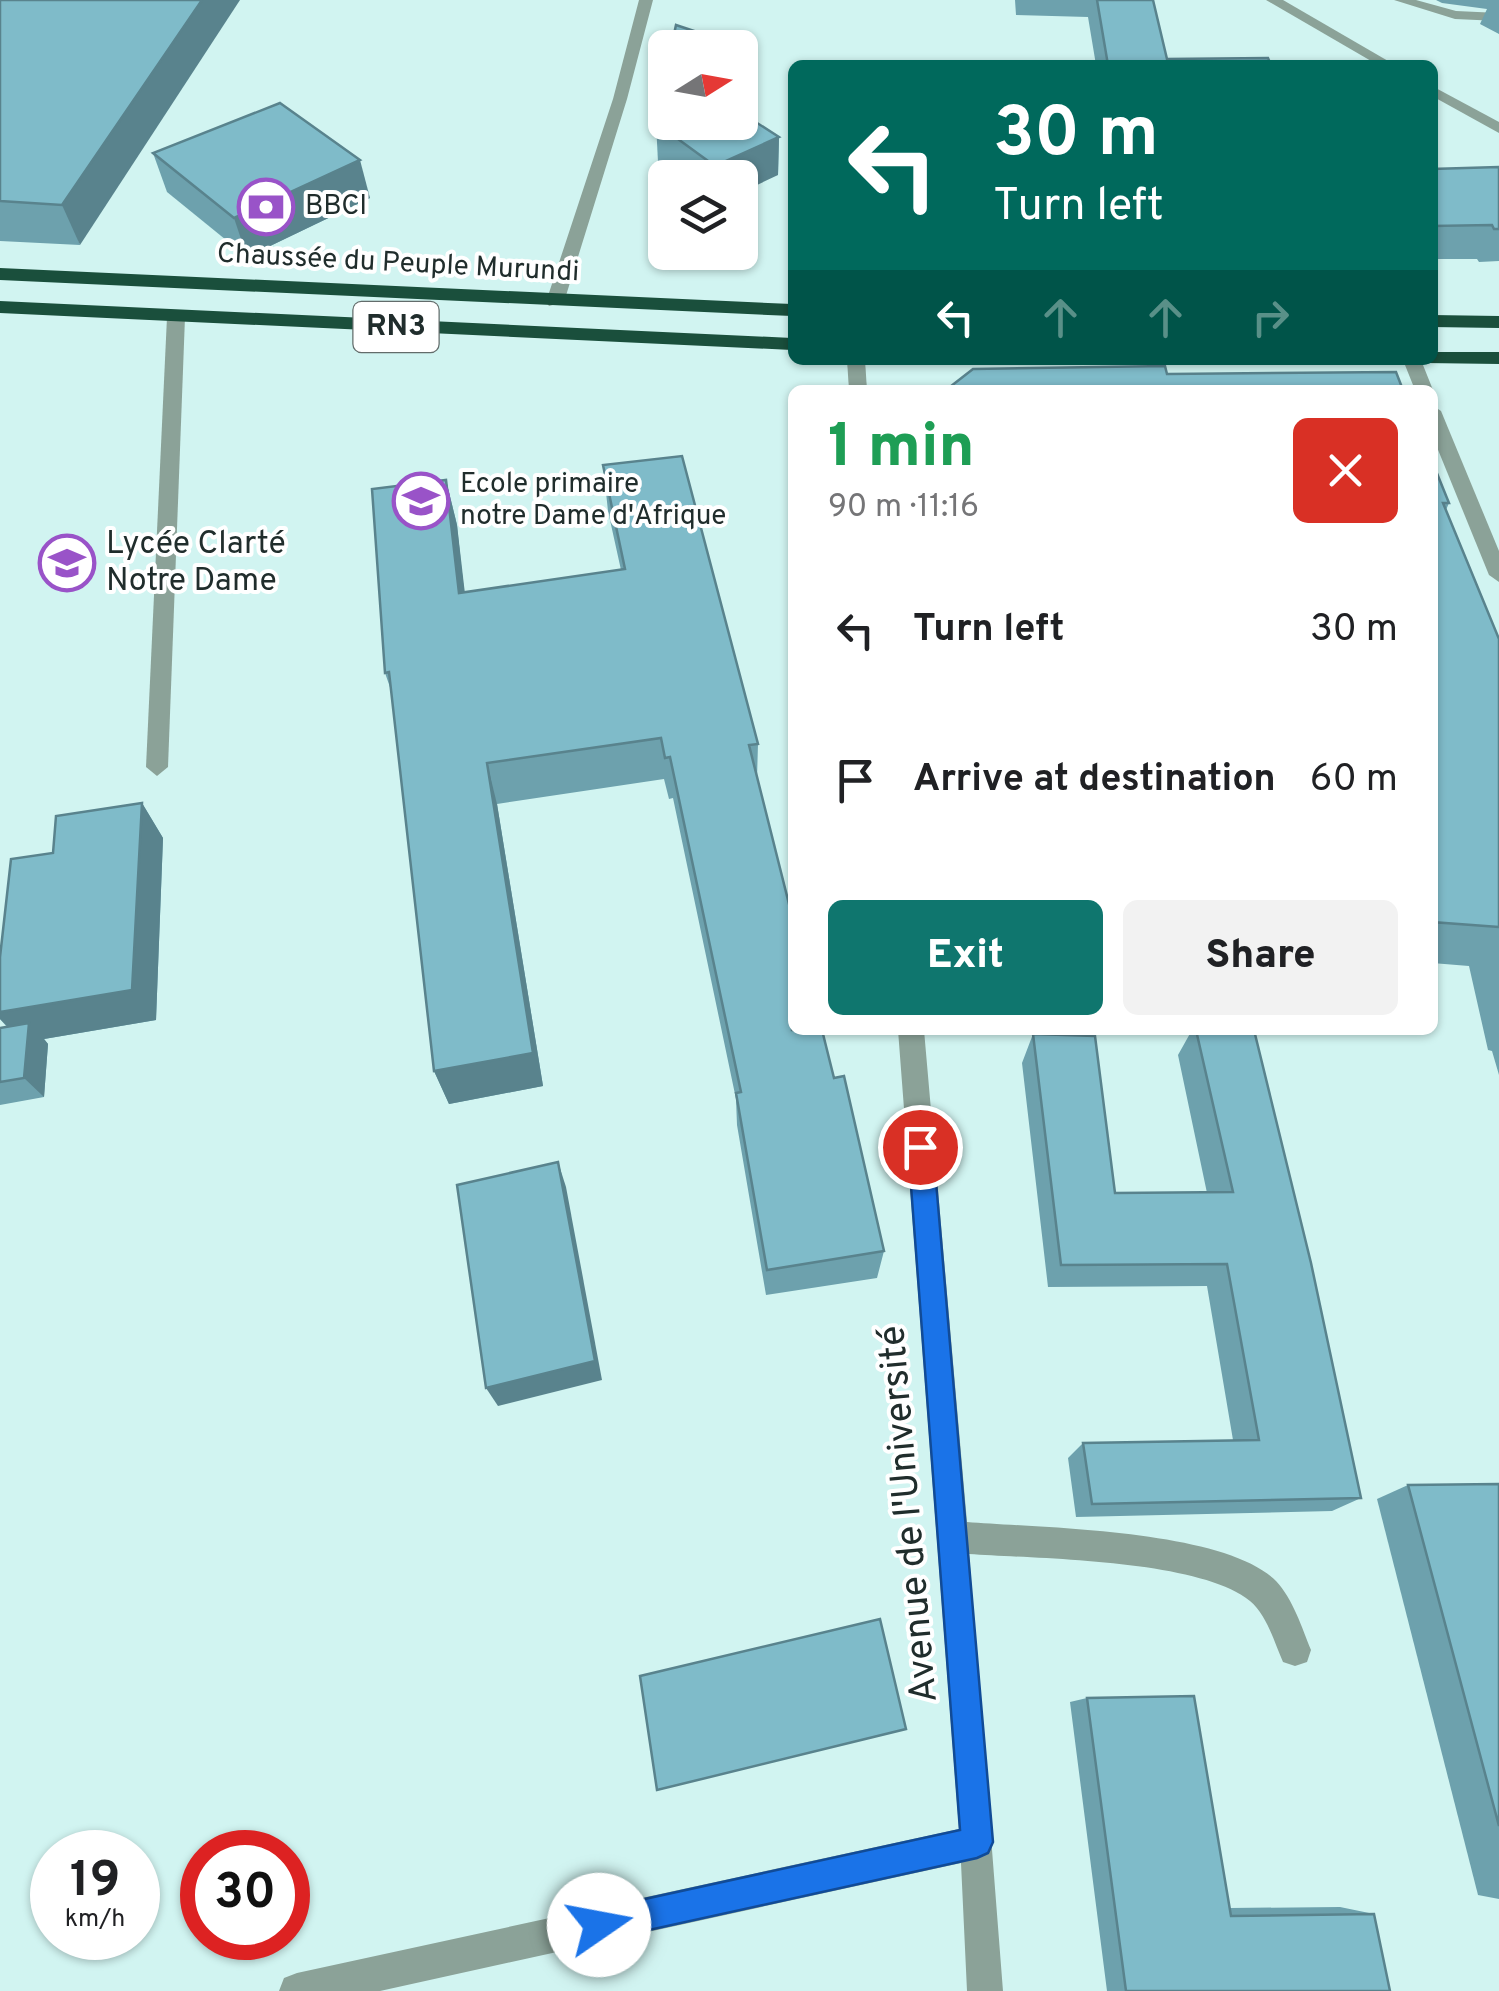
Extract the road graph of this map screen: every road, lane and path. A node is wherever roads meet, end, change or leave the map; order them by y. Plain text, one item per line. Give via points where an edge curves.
1 (646, 0) edge
2 (1274, 0) edge
3 (1402, 0) edge
4 (1499, 16) edge
5 (1379, 60) edge
6 (1438, 93) edge
7 (1499, 128) edge
8 (0, 274) edge
9 (554, 302) junction
10 (0, 307) edge
11 (788, 310) edge
12 (176, 317) junction
13 (1438, 321) edge
14 (1499, 322) edge
15 (788, 344) edge
16 (1438, 358) edge
17 (1499, 358) edge
18 (1438, 426) edge
19 (1499, 574) edge
20 (157, 766) dead end
21 (911, 1035) edge
22 (952, 1537) junction
23 (1295, 1650) dead end
24 (977, 1842) junction
25 (297, 1991) edge
26 (986, 1991) edge

1 - 9 street
2 - 5 street
3 - 4 street via 1456,15
6 - 7 street
8 - 9 highway, Chaussée du Peuple Murundi / RN3
9 - 11 highway, Chaussée du Peuple Murundi / RN3
10 - 12 highway, Chaussée du Peuple Murundi / RN3
12 - 15 highway, Chaussée du Peuple Murundi / RN3
12 - 20 street
13 - 14 highway
16 - 17 highway
18 - 19 street
21 - 22 street, Avenue de l'Université
22 - 23 street via 1174,1556 1218,1569 1262,1590
22 - 24 street, Avenue de l'Université
24 - 25 street
24 - 26 street, Avenue de l'Université

